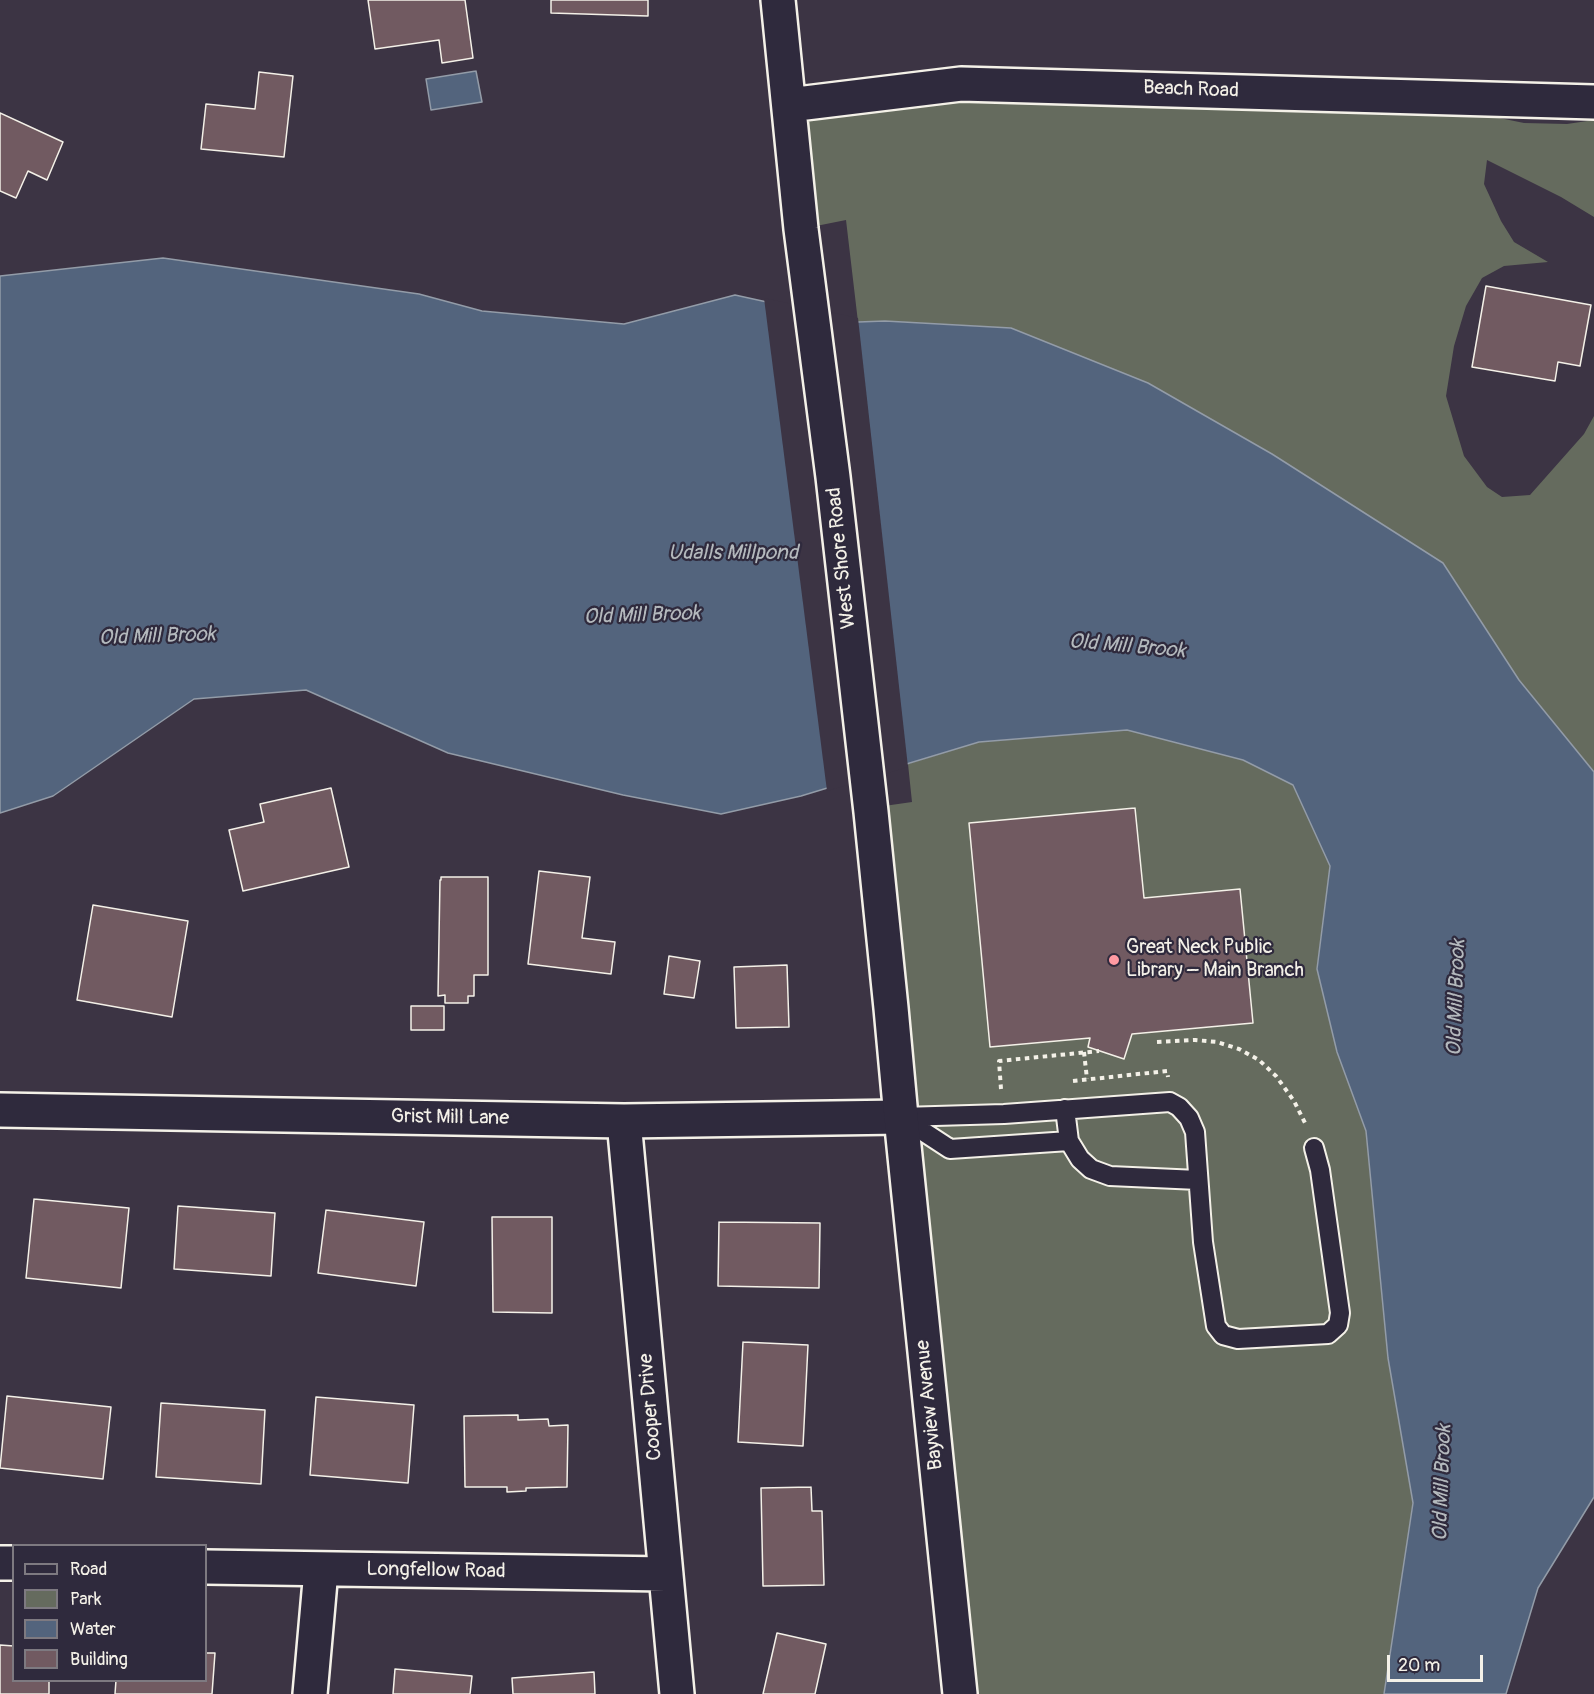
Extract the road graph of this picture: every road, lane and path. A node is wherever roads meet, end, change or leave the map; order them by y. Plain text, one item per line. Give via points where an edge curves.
1 (778, 0) edge
2 (1594, 102) edge
3 (789, 105) junction
4 (1157, 1042) dead end
5 (1099, 1051) dead end
6 (1084, 1052) junction
7 (1086, 1071) dead end
8 (1065, 1109) junction
9 (0, 1110) edge
10 (1004, 1114) junction
11 (901, 1117) junction
12 (624, 1121) junction
13 (1069, 1141) junction
14 (1314, 1148) joint
15 (1198, 1180) junction
16 (207, 1567) edge
17 (321, 1569) junction
18 (666, 1575) junction
19 (310, 1694) edge
20 (677, 1694) edge
21 (960, 1694) edge

1 - 3 street, West Shore Road
2 - 3 street, Beach Road via 961,84
3 - 11 street, West Shore Road via 871,812
4 - 14 path via 1217,1042 1259,1060 1294,1101
5 - 6 path
6 - 7 path
6 - 10 path via 999,1061
8 - 10 lane
8 - 13 lane
8 - 15 lane via 1170,1102 1189,1118 1195,1132
9 - 12 street, Grist Mill Lane
10 - 11 lane
11 - 12 street, Grist Mill Lane
11 - 13 lane via 950,1149
11 - 21 street, Bayview Avenue
12 - 18 street, Cooper Drive
13 - 15 lane via 1091,1169 1110,1176
14 - 15 lane via 1340,1314 1338,1325 1328,1334 1239,1339 1223,1335 1216,1326
16 - 17 street, Longfellow Road
17 - 18 street, Longfellow Road
17 - 19 street
18 - 20 street, Cooper Drive

